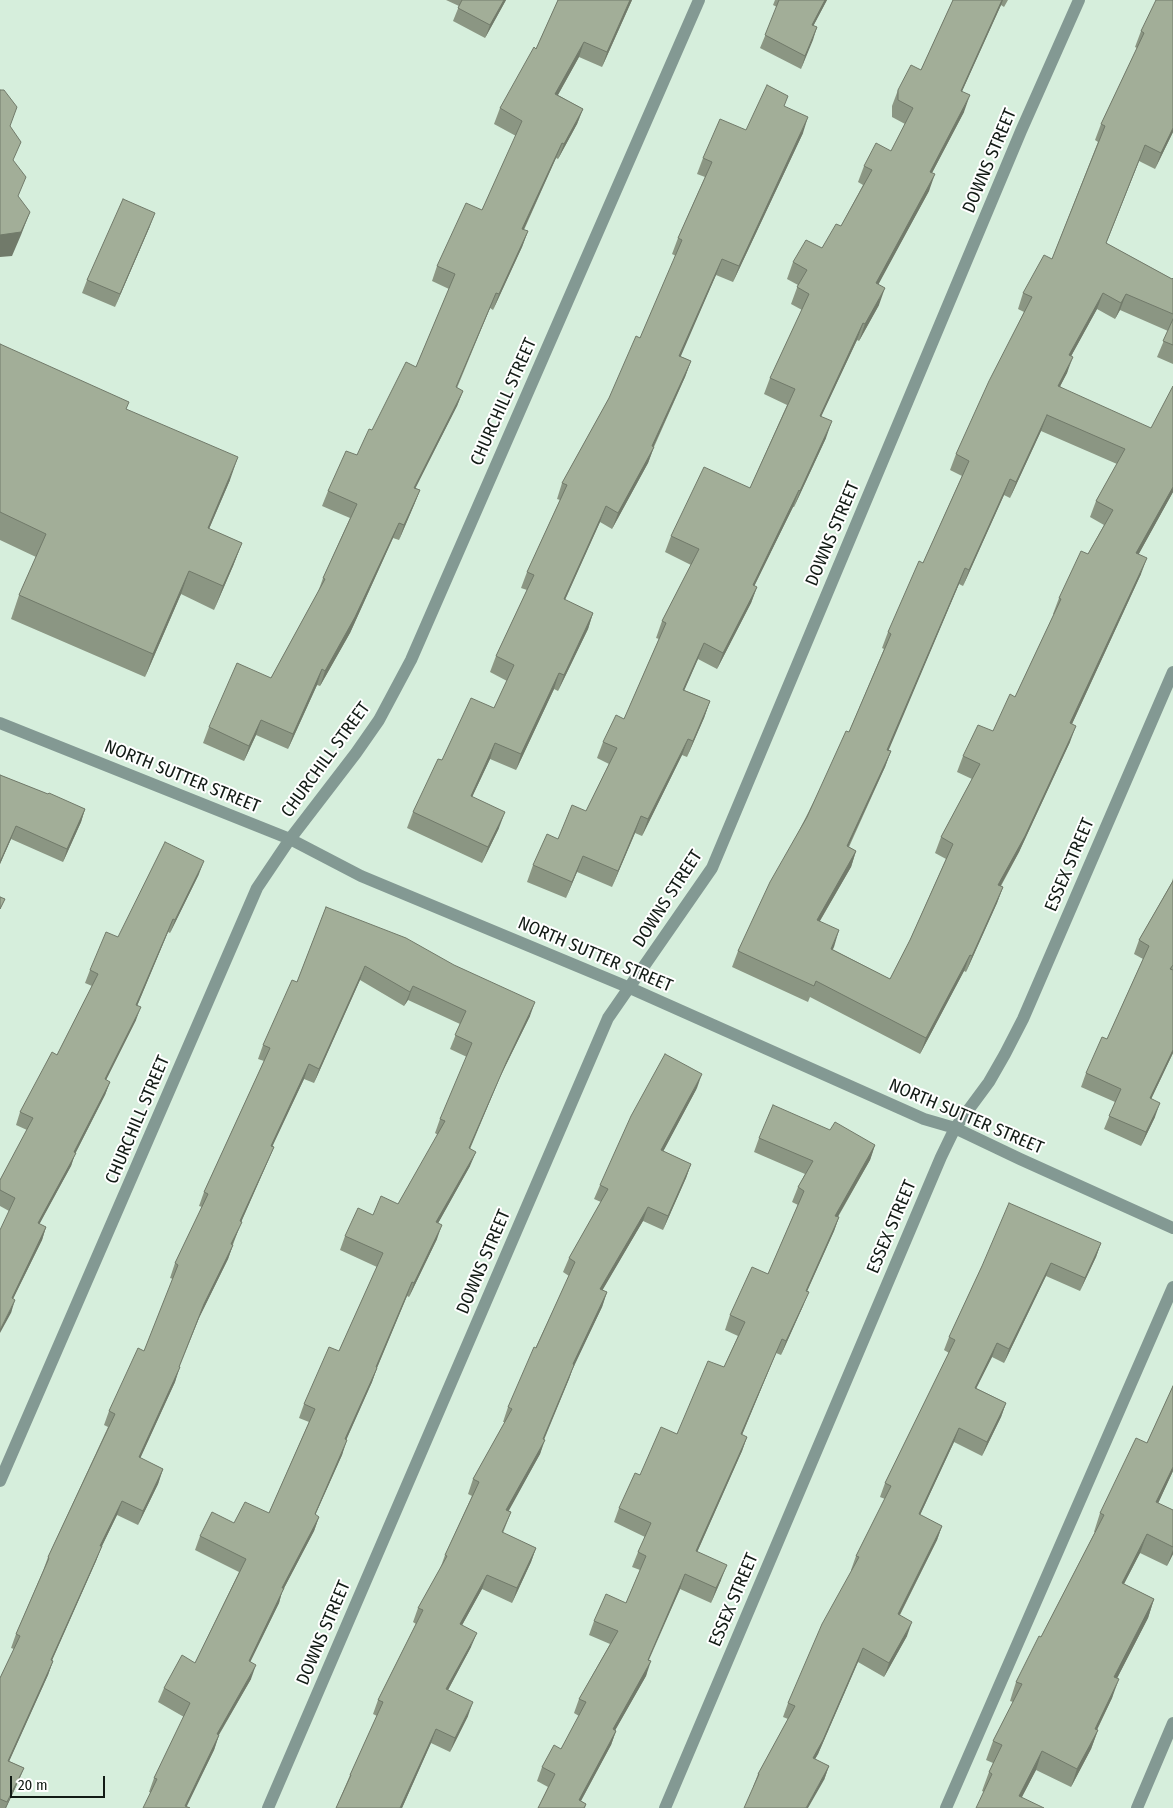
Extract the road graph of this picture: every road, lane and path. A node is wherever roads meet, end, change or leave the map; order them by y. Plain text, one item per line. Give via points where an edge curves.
1 (699, 0) edge
2 (1079, 0) edge
3 (1173, 672) edge
4 (0, 723) edge
5 (290, 839) junction
6 (630, 988) junction
7 (955, 1128) junction
8 (1173, 1228) edge
9 (1173, 1287) edge
10 (0, 1481) edge
11 (1173, 1722) edge
12 (268, 1808) edge
13 (665, 1808) edge
14 (946, 1808) edge
15 (1137, 1808) edge

1 - 5 street, CHURCHILL STREET via 411,660 379,720
2 - 6 street, DOWNS STREET via 712,868
3 - 7 street, ESSEX STREET via 1023,1019 989,1082
4 - 5 street, NORTH SUTTER STREET
5 - 6 street, NORTH SUTTER STREET via 361,876
5 - 10 street, CHURCHILL STREET via 257,888
6 - 7 street, NORTH SUTTER STREET via 924,1119
6 - 12 street, DOWNS STREET via 608,1018
7 - 8 street, NORTH SUTTER STREET
7 - 13 street, ESSEX STREET
9 - 14 street
11 - 15 street

